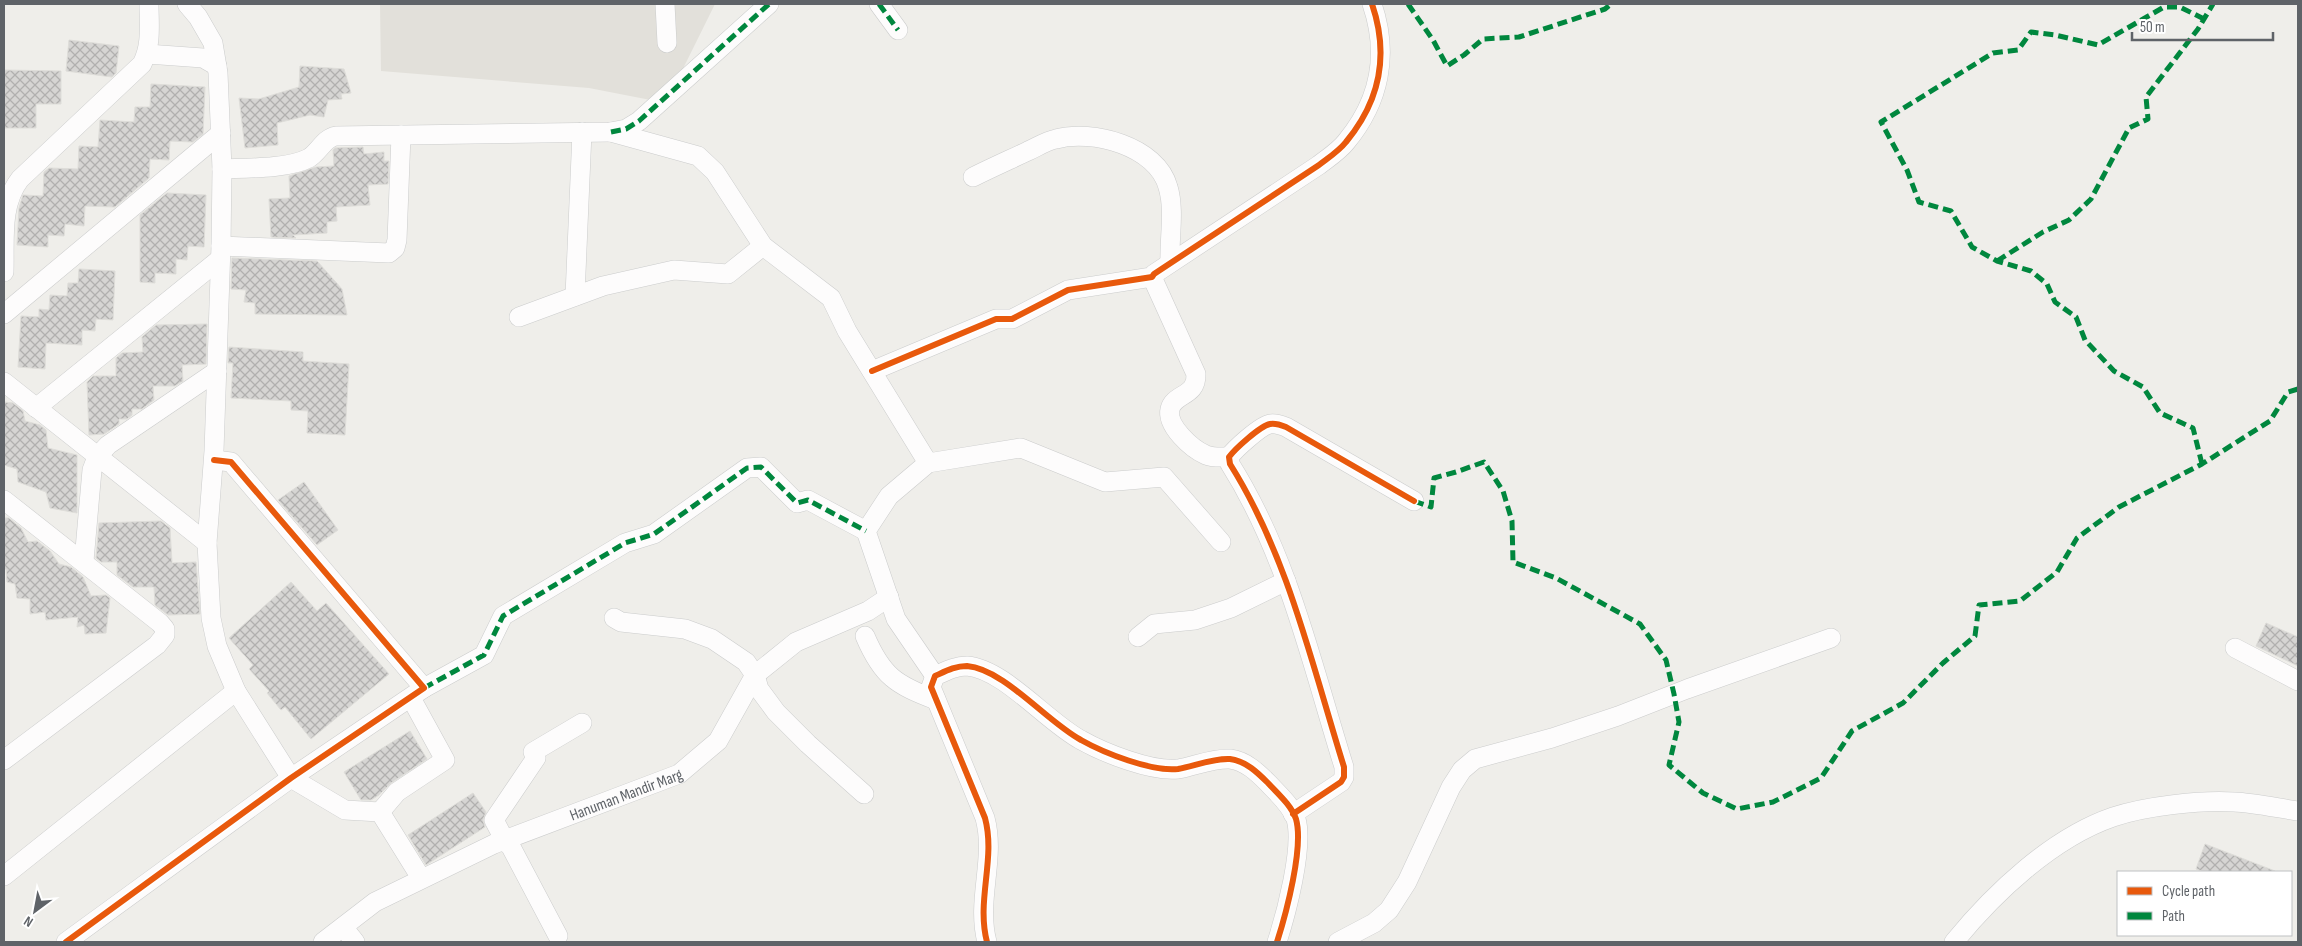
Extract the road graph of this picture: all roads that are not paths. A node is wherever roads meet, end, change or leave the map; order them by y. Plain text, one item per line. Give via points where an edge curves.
1 (149, 4) edge
2 (187, 4) edge
3 (665, 4) edge
4 (769, 4) edge
5 (879, 4) edge
6 (1372, 4) edge
7 (898, 30) dead end
8 (667, 43) dead end
9 (147, 54) junction
10 (217, 66) junction
11 (582, 132) junction
12 (611, 132) junction
13 (221, 133) junction
14 (401, 135) junction
15 (222, 169) junction
16 (973, 177) dead end
17 (763, 246) junction
18 (220, 252) junction
19 (1170, 263) junction
20 (4, 272) edge
21 (1152, 277) junction
22 (575, 296) junction
23 (4, 314) edge
24 (519, 317) dead end
25 (218, 371) junction
26 (872, 371) junction
27 (4, 382) edge
28 (36, 408) junction
29 (97, 457) junction
30 (1229, 457) junction
31 (214, 460) junction
32 (928, 463) junction
33 (4, 500) edge
34 (1414, 501) dead end
35 (866, 531) junction
36 (1221, 542) dead end
37 (207, 543) junction
38 (84, 562) junction
39 (1286, 581) junction
40 (889, 597) junction
41 (614, 618) dead end
42 (865, 636) dead end
43 (1138, 637) dead end
44 (1832, 638) dead end
45 (2235, 648) dead end
46 (755, 675) junction
47 (935, 676) junction
48 (2298, 681) edge
49 (236, 691) junction
50 (417, 693) junction
51 (936, 700) junction
52 (582, 722) dead end
53 (4, 744) edge
54 (4, 760) edge
55 (4, 767) edge
56 (291, 778) junction
57 (864, 794) dead end
58 (2298, 811) edge
59 (380, 812) junction
60 (1293, 814) junction
61 (505, 841) junction
62 (4, 876) edge
63 (421, 878) junction
64 (343, 926) junction
65 (558, 936) dead end
66 (66, 942) edge
67 (323, 942) edge
68 (355, 942) edge
69 (987, 942) edge
70 (1277, 942) edge
71 (1338, 942) edge
72 (1954, 942) edge

1 - 9 street
2 - 10 street via 213,43
3 - 8 street
4 - 12 street via 639,121 626,129
5 - 7 street
6 - 19 street via 1381,32 1376,89 1362,121 1345,144 1319,165
9 - 10 street via 204,58
9 - 20 street via 142,64 11,190 6,204
10 - 13 street
11 - 12 street
11 - 14 street
11 - 22 street
12 - 17 street via 698,156 714,172
13 - 15 street
13 - 23 street
14 - 15 street via 332,136 316,153 302,161
14 - 18 street via 397,240 389,253
15 - 18 street
16 - 19 street via 1054,139 1091,136 1130,147 1163,173 1169,188
17 - 22 street via 728,274 674,270
17 - 26 street via 831,298
18 - 25 street
18 - 28 street
19 - 21 street
21 - 26 street via 1068,290 1012,319 996,319
21 - 30 street via 1196,374 1193,388 1170,408 1175,428 1197,450 1215,457
22 - 24 street
25 - 29 street via 108,445
25 - 31 street
26 - 32 street
27 - 28 street
28 - 29 street
29 - 37 street
29 - 38 street via 92,470
30 - 34 street via 1262,428 1279,425
30 - 39 street via 1265,527
31 - 37 street
31 - 50 street via 231,462
32 - 35 street via 889,496
32 - 36 street via 1021,448 1105,482 1164,476
33 - 38 street
35 - 40 street
35 - 50 street via 808,500 797,503 762,467 747,468 654,534 625,543 503,616 484,654
37 - 49 street via 211,618 217,646
38 - 54 street via 160,623 165,635 157,645
39 - 43 street via 1231,608 1194,620 1154,624
39 - 60 street via 1344,767 1341,782
40 - 46 street, Hanuman Mandir Marg via 868,611 796,642
40 - 47 street via 896,619
41 - 46 street via 621,622 685,629 712,639 746,662
42 - 51 street via 889,677 912,692
44 - 71 street via 1618,716 1475,759 1462,770 1450,788 1407,882 1389,910 1374,923
45 - 48 street
46 - 57 street via 759,689 776,712
46 - 61 street, Hanuman Mandir Marg via 718,741 679,774
47 - 51 street via 931,687
47 - 60 street via 952,668 968,666 986,671 1065,731 1082,741 1147,766 1163,770 1217,760 1242,763 1261,776
49 - 56 street
49 - 62 street
50 - 56 street
50 - 59 street via 446,760 397,792
51 - 69 street via 989,833 982,899
52 - 61 street via 533,752 536,758 494,820
53 - 54 street
54 - 55 street
56 - 59 street via 345,810
56 - 66 street
58 - 72 street via 2233,802 2168,805 2114,816 2067,838 2012,881 1978,912
59 - 63 street
60 - 70 street via 1297,828 1294,866
61 - 63 street, Hanuman Mandir Marg
61 - 65 street
63 - 64 street, Hanuman Mandir Marg via 375,902
64 - 67 street, Hanuman Mandir Marg
64 - 68 street

